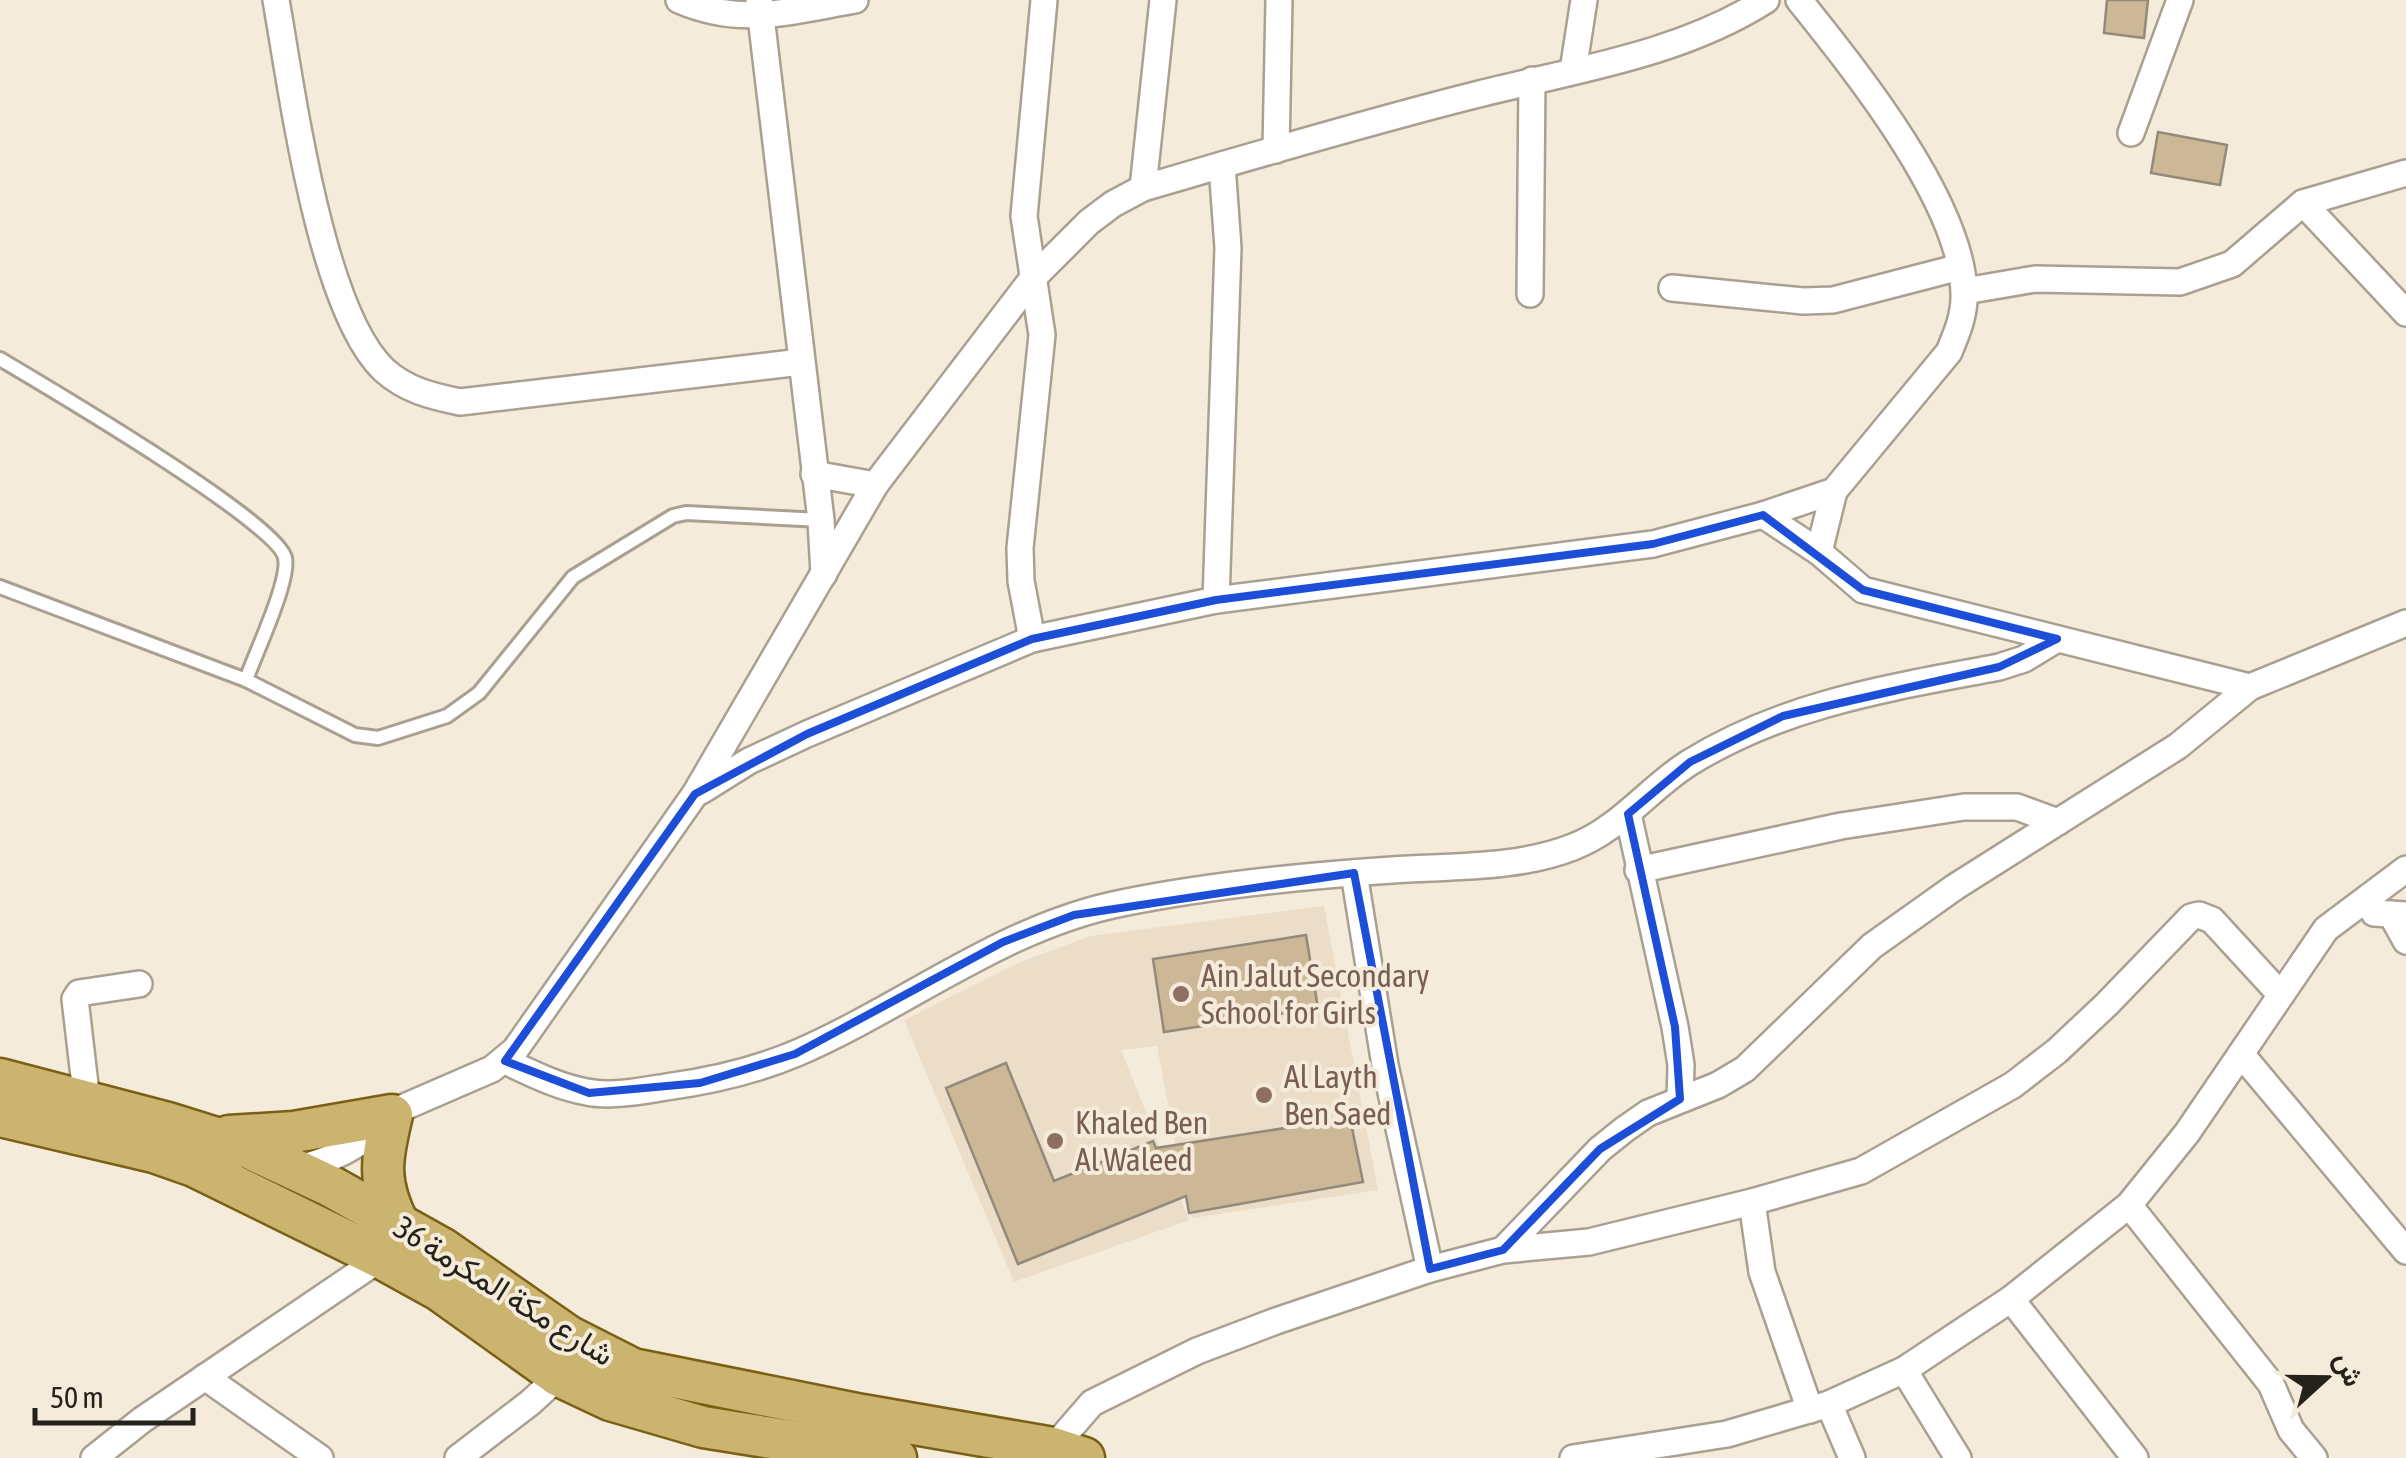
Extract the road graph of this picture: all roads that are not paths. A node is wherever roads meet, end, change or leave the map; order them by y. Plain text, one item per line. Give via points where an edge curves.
1 (276, 0) edge
2 (679, 0) edge
3 (855, 0) edge
4 (1044, 0) edge
5 (1163, 0) edge
6 (1279, 0) edge
7 (1584, 0) edge
8 (1766, 0) edge
9 (1799, 0) edge
10 (2180, 0) edge
11 (760, 8) edge
12 (1573, 71) junction
13 (1532, 80) junction
14 (2131, 133) dead end
15 (1276, 150) junction
16 (1222, 165) junction
17 (2406, 173) edge
18 (1143, 188) junction
19 (2303, 204) junction
20 (1033, 278) junction
21 (1962, 279) junction
22 (1672, 288) dead end
23 (1530, 294) dead end
24 (2406, 313) edge
25 (0, 359) edge
26 (800, 362) junction
27 (814, 474) junction
28 (875, 485) junction
29 (1834, 491) junction
30 (1763, 514) junction
31 (821, 520) junction
32 (1819, 552) junction
33 (824, 574) junction
34 (0, 587) edge
35 (1216, 600) junction
36 (2406, 624) edge
37 (1032, 639) junction
38 (2057, 639) junction
39 (246, 680) junction
40 (2250, 687) junction
41 (696, 794) junction
42 (1628, 814) junction
43 (2058, 822) junction
44 (2406, 869) edge
45 (1638, 870) junction
46 (1354, 873) junction
47 (2406, 889) edge
48 (2390, 914) edge
49 (2406, 940) edge
50 (2301, 964) junction
51 (139, 984) dead end
52 (2281, 994) junction
53 (2242, 1054) junction
54 (505, 1060) junction
55 (0, 1079) edge
56 (1680, 1099) junction
57 (87, 1102) junction
58 (392, 1115) junction
59 (0, 1116) edge
60 (215, 1136) junction
61 (154, 1152) junction
62 (293, 1169) junction
63 (1752, 1202) junction
64 (2129, 1206) junction
65 (306, 1221) junction
66 (390, 1242) junction
67 (1503, 1250) junction
68 (2406, 1251) edge
69 (1430, 1270) junction
70 (2012, 1299) junction
71 (1904, 1370) junction
72 (558, 1376) junction
73 (205, 1377) junction
74 (1820, 1407) junction
75 (1731, 1446) edge
76 (1069, 1453) edge
77 (854, 1454) edge
78 (94, 1458) edge
79 (320, 1458) edge
80 (458, 1458) edge
81 (896, 1458) edge
82 (1573, 1458) edge
83 (1852, 1458) edge
84 (1958, 1458) edge
85 (2135, 1458) edge
86 (2314, 1458) edge

1 - 26 street via 327,250 359,340 406,387 460,402
2 - 11 street via 706,12
3 - 11 street
4 - 20 street via 1024,216
5 - 18 street
6 - 15 street
7 - 12 street
8 - 12 street via 1659,49
9 - 21 street via 1857,72 1917,164
10 - 14 street
11 - 26 street
12 - 13 street
13 - 15 street
13 - 23 street
15 - 16 street
16 - 18 street
16 - 35 street via 1228,248
17 - 19 street
18 - 20 street via 1088,222
19 - 21 street via 2232,264 2180,282
19 - 24 street
20 - 28 street
20 - 37 street via 1042,335 1020,548
21 - 22 street via 1803,301
21 - 29 street via 1960,326 1949,352
25 - 39 lane via 279,544 285,574
26 - 27 street
27 - 28 street
27 - 31 street
28 - 33 street
29 - 30 street
29 - 32 street
30 - 32 street
30 - 35 street via 1653,544
31 - 33 street
31 - 39 lane via 673,516 585,567 558,591 479,692 446,716 409,730 355,736
32 - 38 street via 1863,590
33 - 41 street
34 - 39 lane
35 - 37 street
36 - 40 street
37 - 41 street via 807,734
38 - 40 street
38 - 42 street via 1999,667 1783,716 1690,762
40 - 43 street via 2178,746
41 - 54 street
42 - 45 street
42 - 46 street via 1574,847 1520,861
43 - 45 street via 2017,807 1964,808 1841,826
43 - 56 street via 1872,946 1745,1068
44 - 50 street via 2326,929
45 - 56 street via 1675,1027
46 - 54 street via 1123,902 1074,915 1003,942 796,1054 700,1083 589,1093
46 - 69 street via 1385,1065
47 - 48 street
48 - 49 street
48 - 50 street
50 - 52 street
51 - 57 street via 75,999
52 - 53 street
52 - 63 street via 2212,920 2191,917 2082,1028 2014,1085 1862,1170
53 - 64 street
53 - 68 street
54 - 58 street
55 - 57 main road, شارع مكة المكرمة 36
56 - 67 street via 1648,1113 1600,1149
57 - 60 main road, شارع مكة المكرمة 36
58 - 60 main road via 294,1132
58 - 62 street via 347,1130
58 - 66 main road via 381,1158
59 - 61 main road, شارع مكة المكرمة 36
60 - 62 main road, شارع مكة المكرمة 36
61 - 62 main road via 181,1145 259,1172
61 - 65 main road, شارع مكة المكرمة 36
62 - 65 main road via 295,1202
62 - 66 main road, شارع مكة المكرمة 36
63 - 67 street via 1589,1242
63 - 74 street via 1762,1272
64 - 70 street
64 - 86 street via 2271,1384 2291,1430
65 - 66 main road, شارع مكة المكرمة 36
66 - 72 main road, شارع مكة المكرمة 36 via 439,1290
66 - 73 street
66 - 76 main road, شارع مكة المكرمة 36 via 443,1249 568,1336 633,1369
67 - 69 street
69 - 76 street via 1197,1351 1092,1403
70 - 71 street
70 - 85 street
71 - 74 street
71 - 84 street
72 - 77 main road, شارع مكة المكرمة 36 via 610,1400 703,1427
72 - 80 street
73 - 78 street
73 - 79 street
74 - 75 street
74 - 83 street
75 - 82 street
77 - 81 main road, شارع مكة المكرمة 36

